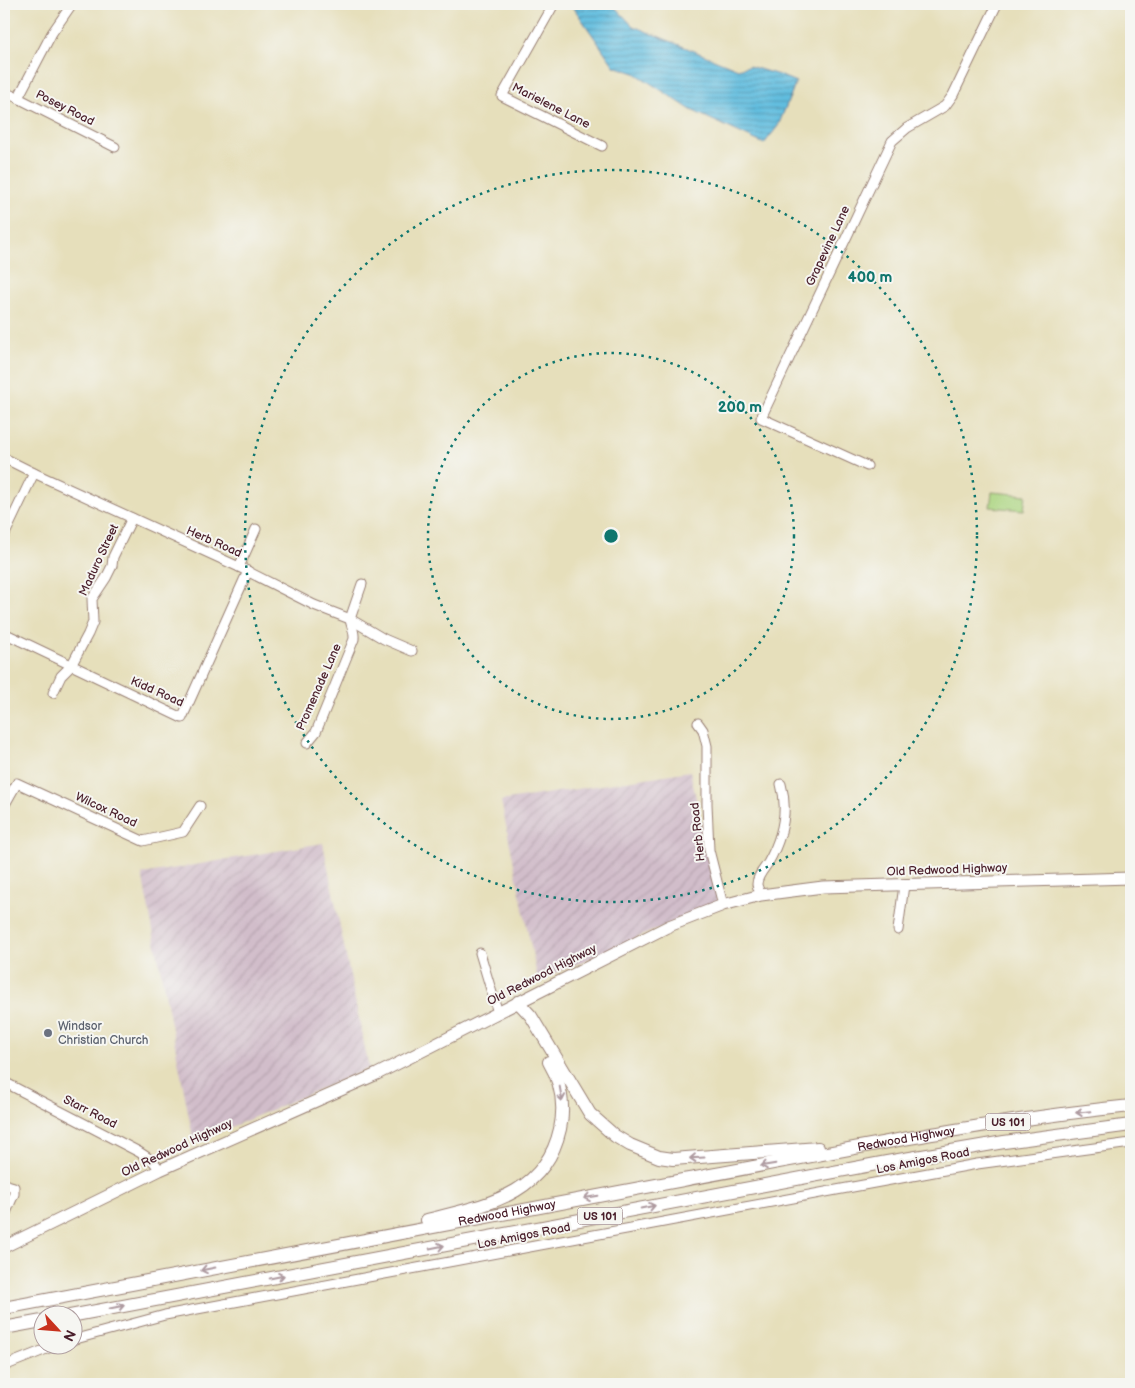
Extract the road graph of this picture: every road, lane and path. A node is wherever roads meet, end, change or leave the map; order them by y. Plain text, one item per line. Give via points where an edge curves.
1 (72, 4) edge
2 (554, 4) edge
3 (997, 4) edge
4 (4, 92) edge
5 (18, 98) junction
6 (602, 146) dead end
7 (115, 148) dead end
8 (4, 458) edge
9 (867, 466) dead end
10 (34, 473) junction
11 (132, 518) junction
12 (256, 529) dead end
13 (4, 536) edge
14 (239, 567) junction
15 (248, 571) junction
16 (362, 584) dead end
17 (350, 619) junction
18 (4, 633) edge
19 (412, 652) dead end
20 (71, 666) junction
21 (53, 693) dead end
22 (698, 723) dead end
23 (307, 743) dead end
24 (781, 784) dead end
25 (4, 806) edge
26 (200, 806) dead end
27 (1131, 878) edge
28 (904, 885) junction
29 (761, 895) junction
30 (723, 904) junction
31 (898, 930) dead end
32 (480, 953) dead end
33 (518, 1002) junction
34 (498, 1013) junction
35 (4, 1082) edge
36 (1131, 1106) edge
37 (1131, 1125) edge
38 (885, 1143) junction
39 (1131, 1143) edge
40 (160, 1170) junction
41 (4, 1184) edge
42 (4, 1217) edge
43 (324, 1246) junction
44 (4, 1247) edge
45 (4, 1308) edge
46 (82, 1314) edge
47 (32, 1323) edge
48 (4, 1328) edge
49 (82, 1337) edge
50 (32, 1355) edge
51 (4, 1366) edge

1 - 5 street via 52,33
2 - 6 street, Marielene Lane via 502,96
3 - 9 street, Grapevine Lane via 954,95 945,106 907,128 892,141 760,418
4 - 5 street, Posey Road
5 - 7 street, Posey Road
8 - 10 street, Herb Road
10 - 11 street, Herb Road
10 - 13 street
11 - 14 street, Herb Road
11 - 20 street, Maduro Street via 113,557 112,566 92,599 93,622
12 - 14 street
14 - 15 street, Herb Road
15 - 17 street, Herb Road via 314,605
15 - 20 street, Kidd Road via 182,718
16 - 17 street, Promenade Lane
17 - 19 street, Herb Road
17 - 23 street, Promenade Lane via 354,639 316,732
18 - 20 street, Kidd Road
20 - 21 street, Maduro Street via 61,676
22 - 30 street, Herb Road via 707,746 706,804 710,850
24 - 29 street via 785,798 782,831 757,884
25 - 26 street, Wilcox Road via 17,783 143,841 183,832
27 - 28 main road, Old Redwood Highway
28 - 29 main road, Old Redwood Highway via 823,887
28 - 31 street
29 - 30 main road, Old Redwood Highway
30 - 33 main road, Old Redwood Highway via 669,926
32 - 34 street
33 - 34 main road, Old Redwood Highway
38 -> 33 highway via 701,1158 673,1159 647,1153 615,1136 590,1114 531,1016
33 -> 43 highway via 524,1019 555,1071 561,1092 562,1122 547,1163 516,1191 495,1200
34 - 40 main road, Old Redwood Highway via 377,1074
35 - 40 street, Starr Road via 139,1152
36 -> 38 highway, Redwood Highway / US 101 via 1061,1114
46 -> 37 highway, Redwood Highway / US 101 via 887,1162
38 -> 43 highway, Redwood Highway / US 101
39 - 49 street, Los Amigos Road via 977,1164 165,1315
40 - 44 main road, Old Redwood Highway
41 - 42 street via 14,1187 14,1194
43 -> 45 highway, Redwood Highway / US 101
47 - 48 highway
50 - 51 street

